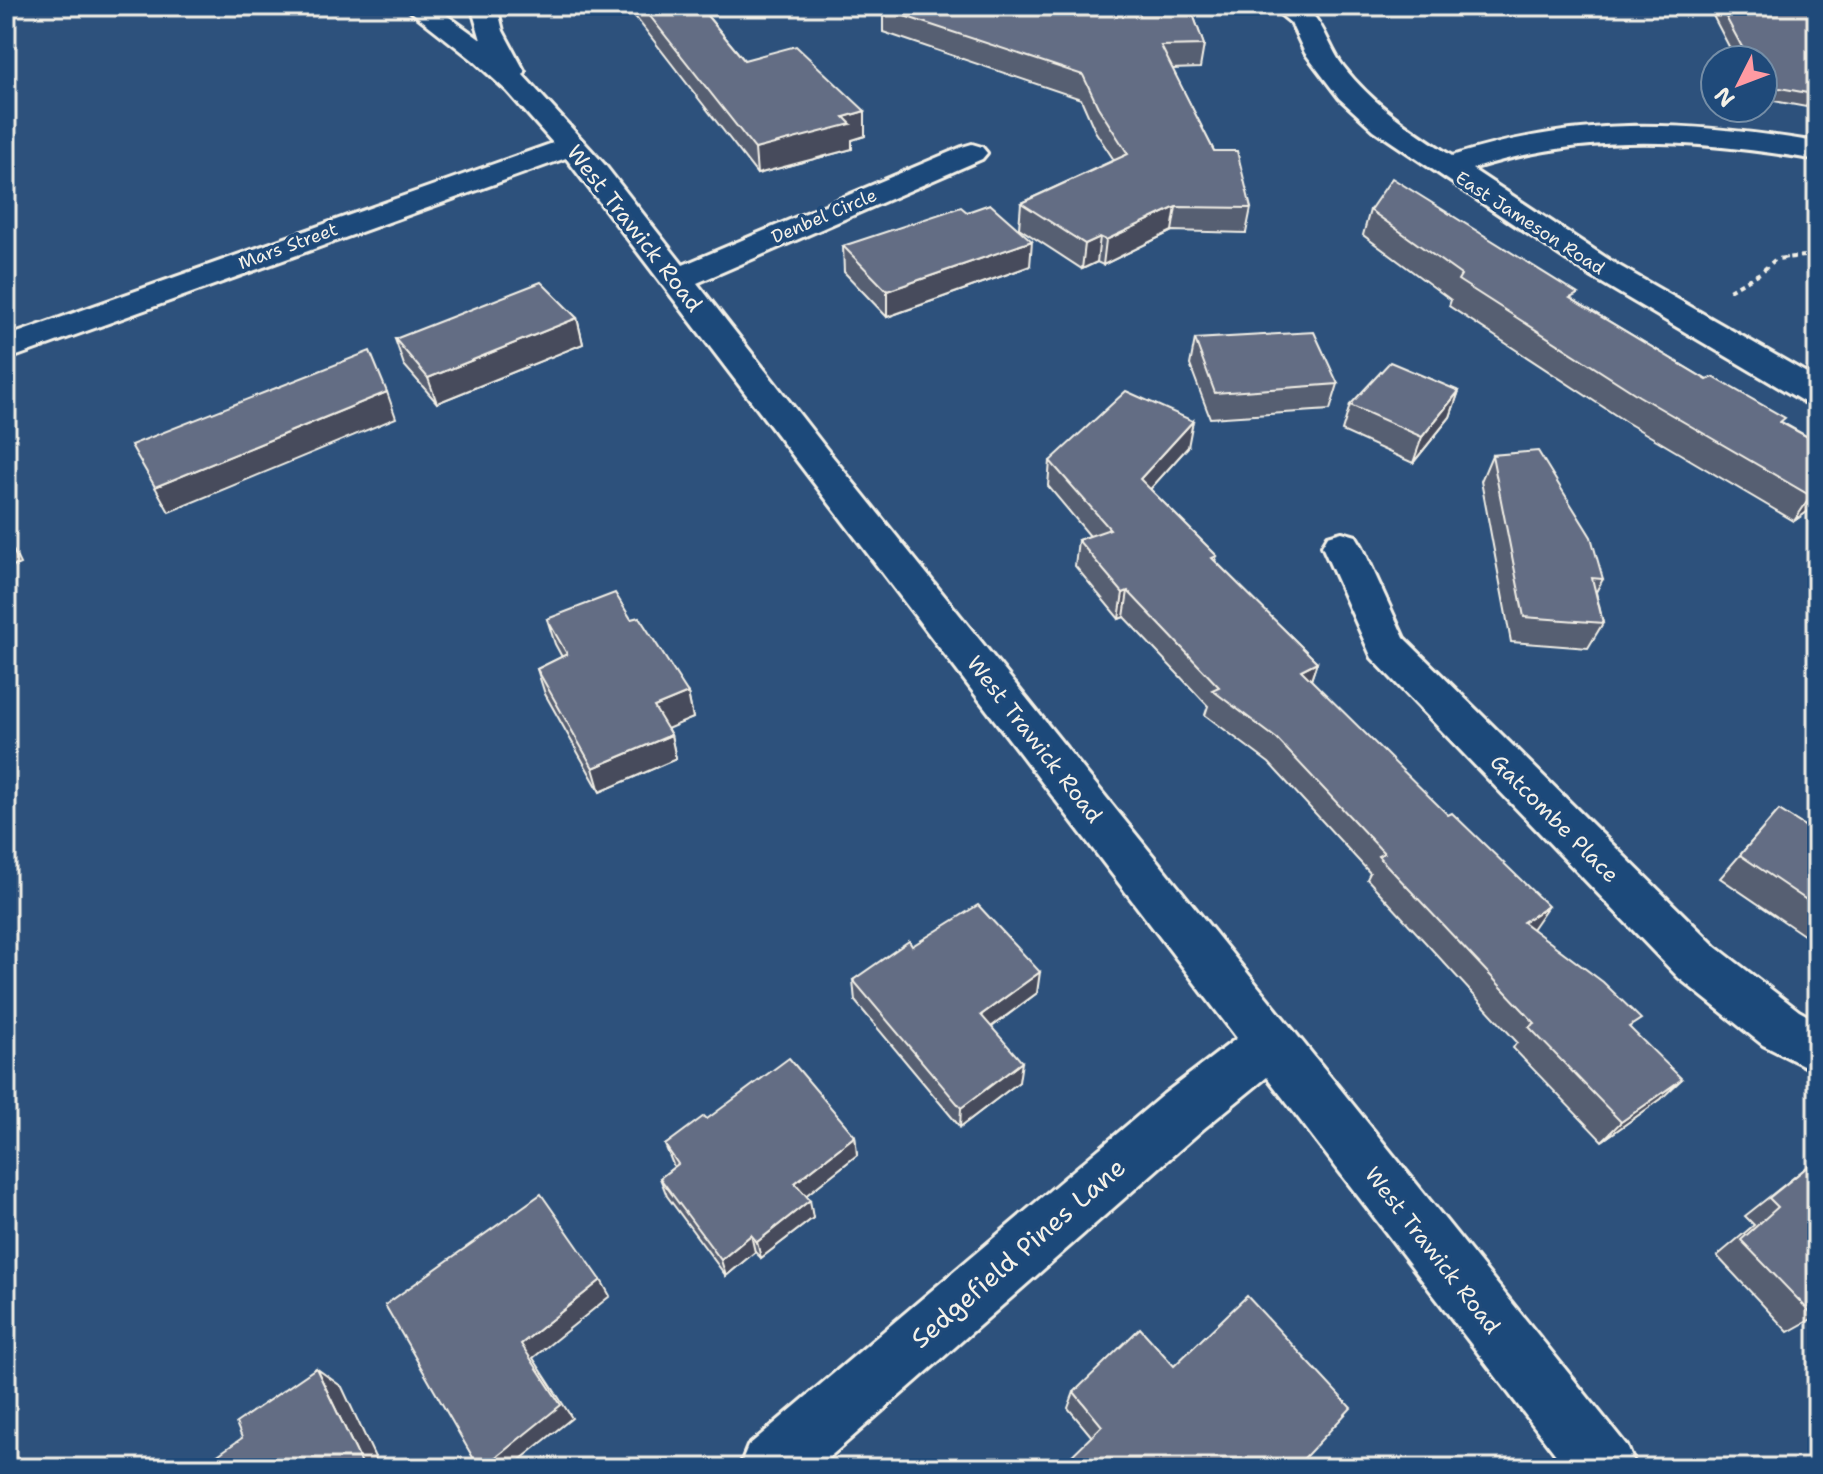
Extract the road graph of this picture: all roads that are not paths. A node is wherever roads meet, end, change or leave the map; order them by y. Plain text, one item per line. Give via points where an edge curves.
1 (417, 6) edge
2 (484, 6) edge
3 (1283, 6) edge
4 (517, 85) junction
5 (572, 146) junction
6 (1817, 151) edge
7 (972, 153) dead end
8 (1446, 168) junction
9 (676, 280) junction
10 (6, 349) edge
11 (1817, 394) edge
12 (1342, 546) dead end
13 (1271, 1043) junction
14 (1817, 1048) edge
15 (770, 1468) edge
16 (1605, 1468) edge

1 - 4 street, West Trawick Road
2 - 4 street via 490,31
3 - 8 street, East Jameson Road via 1302,19 1319,53 1349,92
4 - 5 street, West Trawick Road
5 - 9 street, West Trawick Road
5 - 10 street, Mars Street
6 - 8 street via 1738,137 1602,133 1550,139
7 - 9 street, Denbel Circle
8 - 11 street, East Jameson Road via 1685,320
9 - 13 street, West Trawick Road
12 - 14 street, Gatcombe Place via 1387,647 1697,962 1781,1028
13 - 15 street, Sedgefield Pines Lane via 1171,1122
13 - 16 street, West Trawick Road

